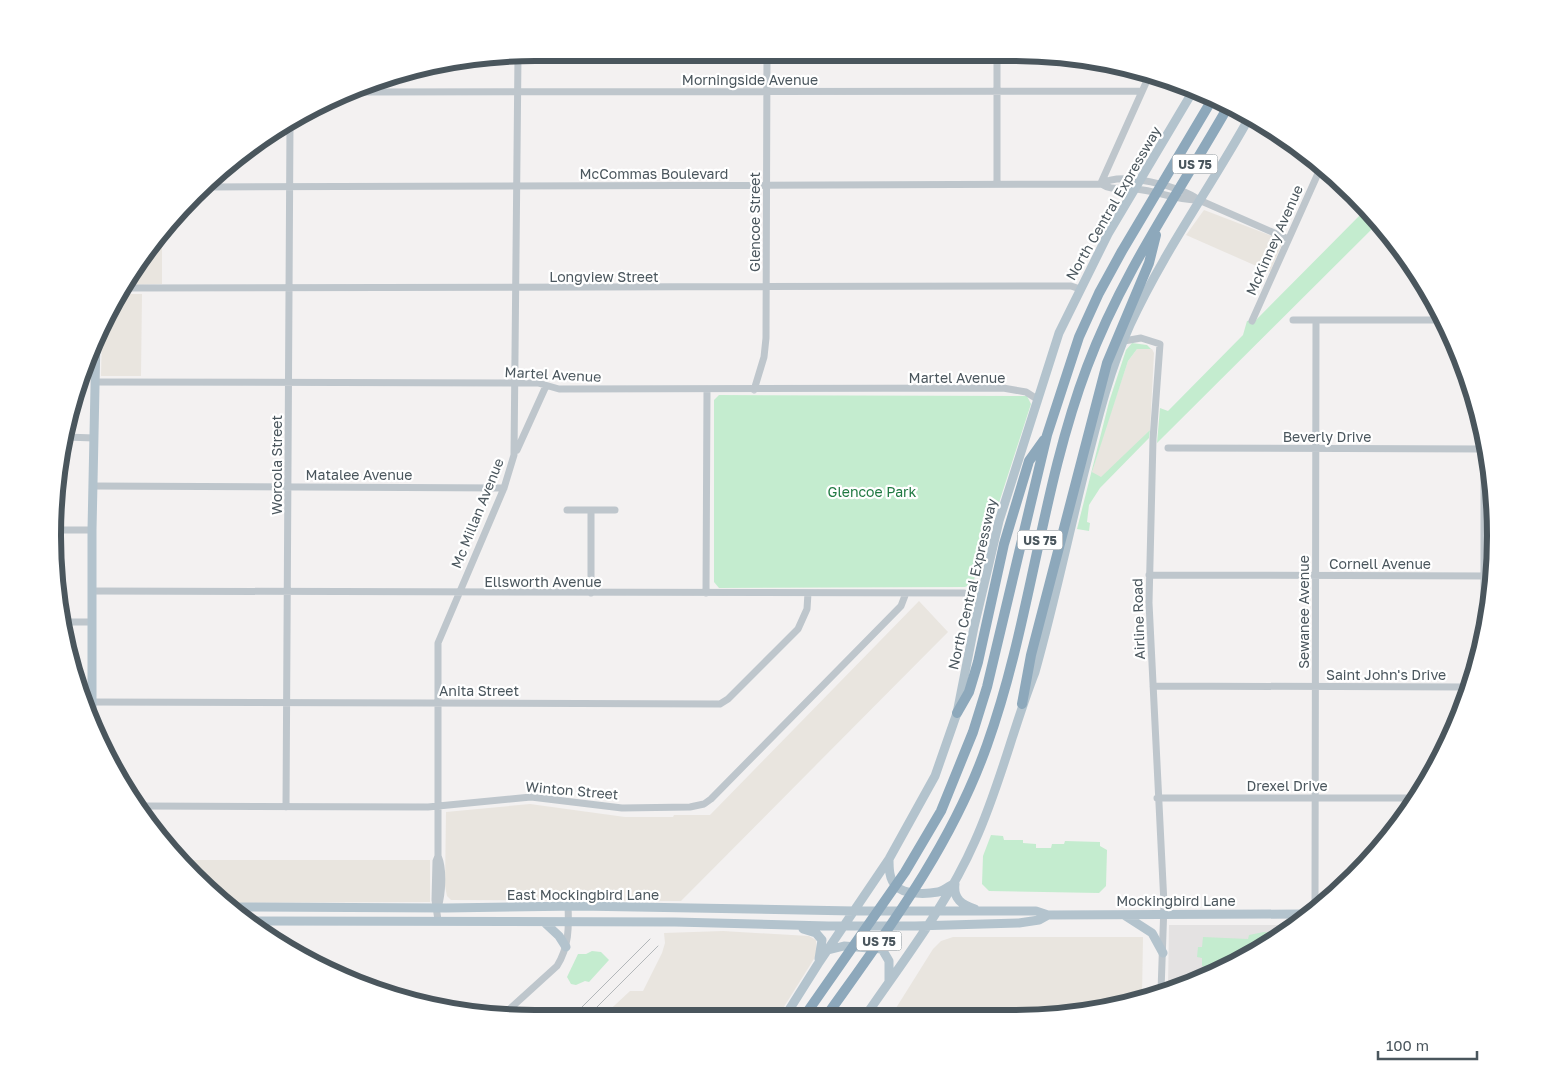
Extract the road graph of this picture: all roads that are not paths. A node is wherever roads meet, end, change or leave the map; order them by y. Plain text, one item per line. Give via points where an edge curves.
1 (766, 61) edge
2 (997, 61) edge
3 (518, 62) edge
4 (1147, 81) edge
5 (997, 90) junction
6 (1142, 91) junction
7 (367, 92) edge
8 (517, 92) junction
9 (766, 92) junction
10 (1191, 96) edge
11 (1209, 104) edge
12 (1225, 111) edge
13 (1246, 123) edge
14 (290, 130) edge
15 (1318, 173) edge
16 (1145, 181) junction
17 (997, 184) junction
18 (1101, 184) junction
19 (517, 185) junction
20 (766, 185) junction
21 (290, 186) junction
22 (214, 187) edge
23 (1135, 189) junction
24 (1199, 200) junction
25 (1160, 223) junction
26 (1288, 239) junction
27 (766, 287) junction
28 (131, 288) edge
29 (290, 289) junction
30 (517, 289) junction
31 (1080, 289) junction
32 (1293, 320) dead end
33 (1316, 320) junction
34 (1435, 320) edge
35 (1252, 321) dead end
36 (1130, 325) junction
37 (1141, 338) junction
38 (1124, 341) junction
39 (96, 358) edge
40 (95, 382) junction
41 (289, 382) junction
42 (516, 383) junction
43 (546, 386) junction
44 (707, 390) junction
45 (754, 390) junction
46 (1037, 399) junction
47 (1047, 435) junction
48 (71, 437) edge
49 (94, 438) junction
50 (1168, 448) dead end
51 (1316, 449) junction
52 (1479, 449) edge
53 (514, 455) junction
54 (93, 486) junction
55 (288, 486) junction
56 (504, 488) junction
57 (567, 510) dead end
58 (591, 510) junction
59 (615, 510) dead end
60 (61, 530) edge
61 (92, 530) junction
62 (1149, 575) junction
63 (1316, 576) junction
64 (1485, 576) edge
65 (92, 592) junction
66 (288, 592) junction
67 (458, 593) junction
68 (591, 593) junction
69 (706, 593) junction
70 (808, 593) junction
71 (906, 593) junction
72 (964, 593) dead end
73 (69, 622) edge
74 (92, 622) junction
75 (1153, 686) junction
76 (1316, 686) junction
77 (1462, 687) edge
78 (92, 702) joint
79 (438, 702) junction
80 (287, 704) junction
81 (1022, 704) junction
82 (957, 713) junction
83 (1158, 798) junction
84 (1315, 798) junction
85 (1408, 798) edge
86 (146, 806) edge
87 (437, 806) junction
88 (286, 807) junction
89 (889, 859) junction
90 (955, 883) junction
91 (1315, 900) edge
92 (568, 906) junction
93 (629, 906) junction
94 (241, 907) edge
95 (248, 907) junction
96 (334, 908) junction
97 (438, 908) junction
98 (513, 908) junction
99 (728, 908) junction
100 (859, 911) junction
101 (936, 911) junction
102 (985, 912) junction
103 (248, 913) edge
104 (1124, 914) junction
105 (1163, 914) junction
106 (1298, 914) edge
107 (1048, 915) junction
108 (258, 920) edge
109 (334, 920) junction
110 (438, 920) junction
111 (513, 921) junction
112 (544, 922) junction
113 (569, 922) junction
114 (629, 922) junction
115 (728, 923) junction
116 (786, 926) junction
117 (927, 926) junction
118 (849, 927) junction
119 (566, 947) junction
120 (832, 949) junction
121 (1163, 952) junction
122 (818, 964) junction
123 (888, 983) junction
124 (1161, 986) edge
125 (509, 1009) edge
126 (789, 1010) edge
127 (810, 1010) edge
128 (831, 1010) edge
129 (869, 1010) edge

1 - 9 street, Glencoe Street
2 - 5 street
3 - 8 street, Mc Millan Avenue
4 - 6 street
5 - 6 street, Morningside Avenue
5 - 9 street, Morningside Avenue
5 - 17 street
6 - 18 street
7 - 8 street, Morningside Avenue
8 - 9 street, Morningside Avenue
8 - 19 street, Mc Millan Avenue
9 - 20 street, Glencoe Street
10 - 16 main road, North Central Expressway
11 - 47 highway, US 75 via 1099,293 1079,337
12 - 25 highway, US 75
13 - 24 main road
14 - 21 street, Worcola Street
15 - 26 street, McKinney Avenue
16 - 18 street, McCommas Boulevard via 1108,179
16 - 23 main road, North Central Expressway
16 - 24 street, McCommas Boulevard via 1191,194
17 - 18 street, McCommas Boulevard
17 - 20 street, McCommas Boulevard
18 - 23 street, McCommas Boulevard via 1107,188
19 - 20 street, McCommas Boulevard
19 - 21 street, McCommas Boulevard
19 - 30 street, Mc Millan Avenue
20 - 27 street, Glencoe Street
21 - 22 street, McCommas Boulevard
21 - 29 street, Worcola Street
23 - 24 street, McCommas Boulevard via 1186,201
23 - 31 main road, North Central Expressway
24 - 26 street, McCommas Boulevard
24 - 36 main road
25 - 81 highway via 1149,263 1106,363 1031,655
25 - 128 highway, US 75 via 1112,308 1080,386 1001,700 972,783 920,883
26 - 35 street, McKinney Avenue
27 - 30 street, Longview Street
27 - 31 street, Longview Street via 1071,286
27 - 45 street, Glencoe Street via 765,348
28 - 29 street, Longview Street
29 - 30 street, Longview Street
29 - 41 street, Worcola Street
30 - 42 street, Mc Millan Avenue
31 - 46 main road, North Central Expressway via 1059,332
32 - 33 street
33 - 34 street
33 - 51 street, Sewanee Avenue
36 - 37 street, Airline Road
36 - 38 main road
37 - 38 street
37 - 62 street, Airline Road via 1160,344
38 - 81 main road via 1091,444 1040,655
39 - 40 main road
40 - 41 street, Martel Avenue
40 - 49 main road
41 - 42 street, Martel Avenue
41 - 55 street, Worcola Street
42 - 43 street, Martel Avenue
42 - 53 street, Mc Millan Avenue
43 - 44 street, Martel Avenue via 559,389
43 - 53 street
44 - 45 street, Martel Avenue
44 - 69 street
45 - 46 street, Martel Avenue via 1003,388 1026,392
46 - 82 main road, North Central Expressway via 998,522
47 - 82 highway via 1029,461 1004,544 974,677
47 - 127 highway, US 75 via 987,687 955,778 941,811 906,872
48 - 49 street
49 - 54 main road
50 - 51 street, Beverly Drive
51 - 52 street, Beverly Drive
51 - 63 street, Sewanee Avenue
53 - 56 street, Mc Millan Avenue
54 - 55 street, Matalee Avenue
54 - 61 main road
55 - 56 street, Matalee Avenue
55 - 66 street, Worcola Street
56 - 67 street, Mc Millan Avenue
57 - 58 street
58 - 59 street
58 - 68 street
60 - 61 street
61 - 65 main road
62 - 63 street, Cornell Avenue
62 - 75 street, Airline Road
63 - 64 street, Cornell Avenue
63 - 76 street, Sewanee Avenue
65 - 66 street, Ellsworth Avenue
65 - 74 main road
66 - 67 street, Ellsworth Avenue
66 - 80 street, Worcola Street
67 - 68 street, Ellsworth Avenue
67 - 79 street, Mc Millan Avenue via 438,643
68 - 69 street, Ellsworth Avenue
69 - 70 street, Ellsworth Avenue
70 - 71 street, Ellsworth Avenue
70 - 79 street, Anita Street via 807,609 798,629 720,704
71 - 72 street, Ellsworth Avenue
71 - 87 street, Winton Street via 901,606 704,804 622,808 531,797
73 - 74 street
74 - 78 main road
75 - 76 street, Saint John's Drive
75 - 83 street, Airline Road
76 - 77 street, Saint John's Drive
76 - 84 street, Sewanee Avenue
78 - 80 street, Anita Street
79 - 80 street, Anita Street
79 - 87 street, Mc Millan Avenue
80 - 88 street, Worcola Street
81 - 90 main road via 1000,780
82 - 89 main road, North Central Expressway via 935,776
83 - 84 street, Drexel Drive
83 - 105 street, Airline Road
84 - 85 street, Drexel Drive
84 - 91 street, Sewanee Avenue
86 - 88 street, Winton Street
87 - 88 street, Winton Street
87 - 97 street, Mc Millan Avenue via 435,890
89 - 90 main road via 890,875 901,890 939,892
89 - 100 main road, North Central Expressway
90 - 101 main road
90 - 102 main road via 954,891 960,902
92 - 93 main road, East Mockingbird Lane
92 - 98 main road, East Mockingbird Lane
92 - 113 street
93 - 99 main road, East Mockingbird Lane
93 - 114 main road
94 - 95 main road, East Mockingbird Lane
95 - 96 main road, East Mockingbird Lane
95 - 103 main road
96 - 97 main road, East Mockingbird Lane
96 - 109 main road
97 - 98 main road, East Mockingbird Lane
97 - 110 street, Mc Millan Avenue
98 - 111 main road
99 - 100 main road, East Mockingbird Lane
99 - 115 main road
100 - 101 main road, East Mockingbird Lane
100 - 118 main road, North Central Expressway
101 - 102 main road, Mockingbird Lane
101 - 117 main road
102 - 107 main road, Mockingbird Lane via 1036,911
104 - 105 main road, Mockingbird Lane
104 - 107 main road, Mockingbird Lane
104 - 121 main road via 1152,933
105 - 106 main road, Mockingbird Lane
105 - 121 street, Airline Road
107 - 117 main road, Mockingbird Lane via 1019,923
108 - 109 main road, East Mockingbird Lane
109 - 110 main road, East Mockingbird Lane
110 - 111 main road, East Mockingbird Lane
111 - 112 main road, East Mockingbird Lane
112 - 113 main road, East Mockingbird Lane
112 - 119 main road
113 - 114 main road, East Mockingbird Lane
113 - 119 street
114 - 115 main road, East Mockingbird Lane
115 - 116 main road, East Mockingbird Lane
116 - 118 main road, East Mockingbird Lane
116 - 122 main road via 819,936 822,945
117 - 118 main road, East Mockingbird Lane
117 - 123 main road
118 - 120 main road, North Central Expressway
119 - 125 street via 557,966
120 - 122 main road, North Central Expressway
120 - 123 main road via 861,946 882,949 887,953 890,969
121 - 124 street, Airline Road
122 - 126 main road, North Central Expressway
123 - 129 main road

